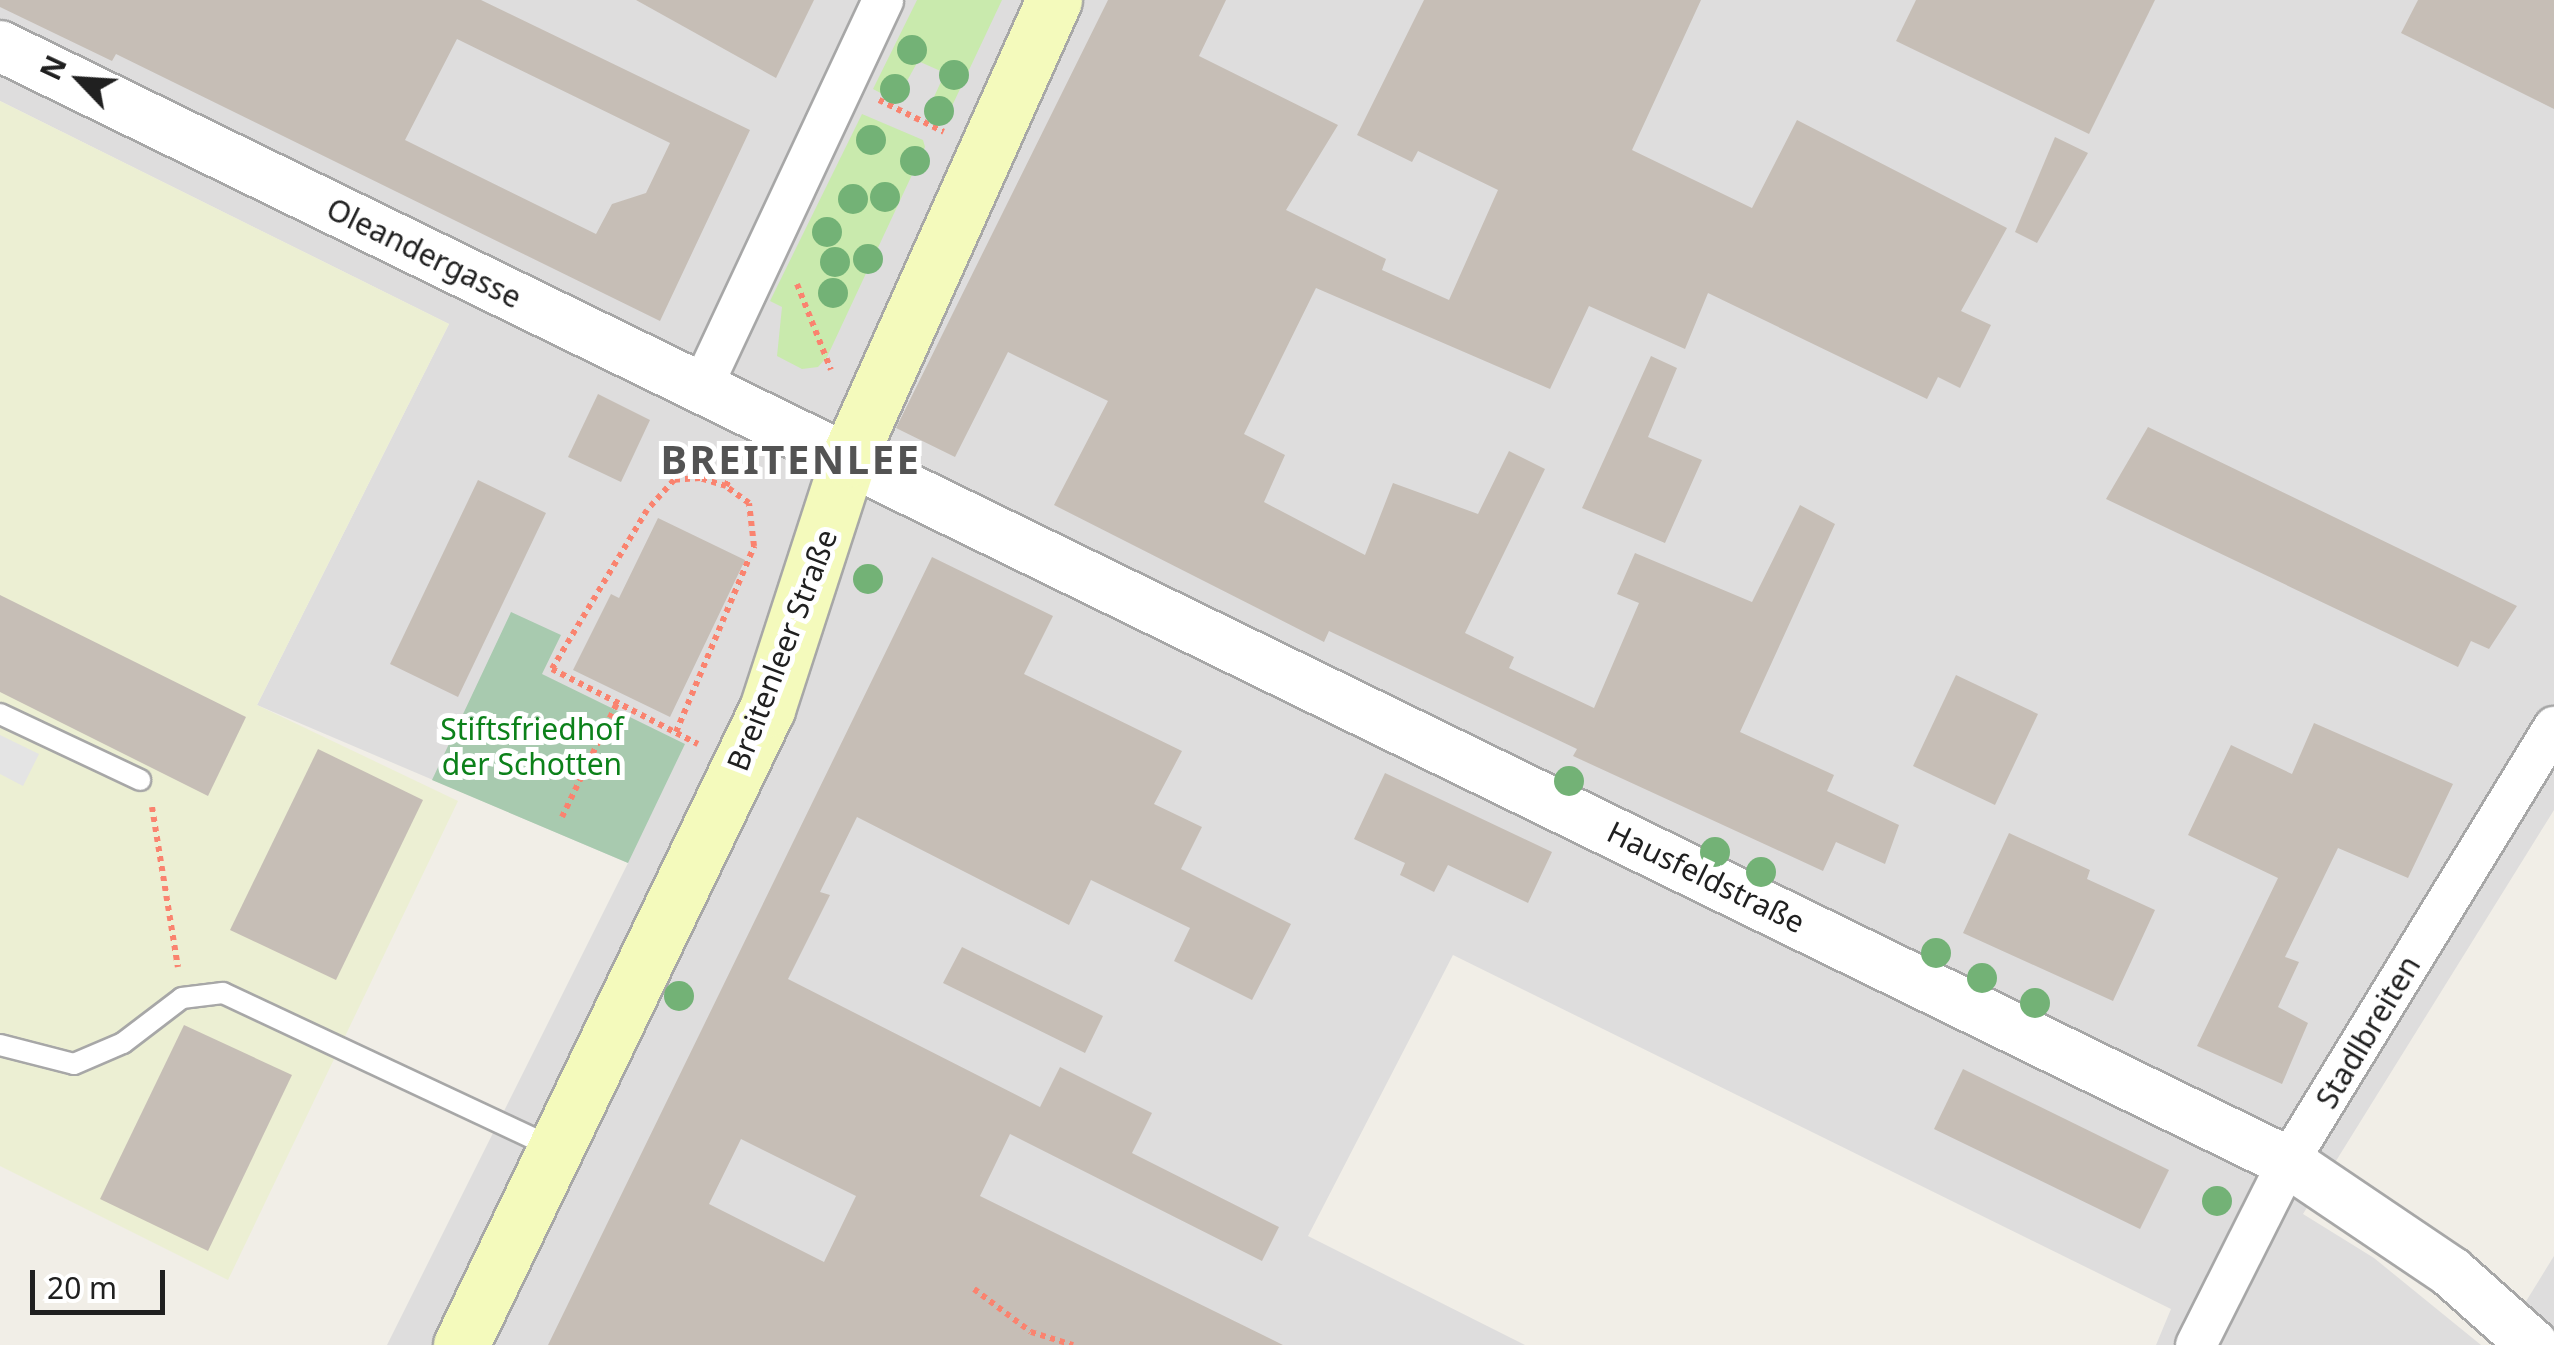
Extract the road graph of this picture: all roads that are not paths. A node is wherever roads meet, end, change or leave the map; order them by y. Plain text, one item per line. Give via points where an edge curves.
1 (883, 0) edge
2 (1054, 0) edge
3 (0, 46) edge
4 (702, 388) junction
5 (848, 459) junction
6 (0, 714) edge
7 (2554, 727) edge
8 (140, 780) road end
9 (0, 1045) edge
10 (556, 1149) junction
11 (2288, 1162) junction
12 (461, 1345) edge
13 (2196, 1345) edge
14 (2533, 1345) edge

1 - 4 street
2 - 5 main road, Breitenleer Straße
3 - 4 street, Oleandergasse
4 - 5 street, Oleandergasse
5 - 10 main road, Breitenleer Straße via 767,709
5 - 11 street, Hausfeldstraße
6 - 8 lane
7 - 11 street, Stadlbreiten
9 - 10 lane via 74,1064 122,1043 182,998 223,993
10 - 12 main road, Breitenleer Straße
11 - 13 street, Stadlbreiten
11 - 14 street, Hausfeldstraße via 2451,1272

